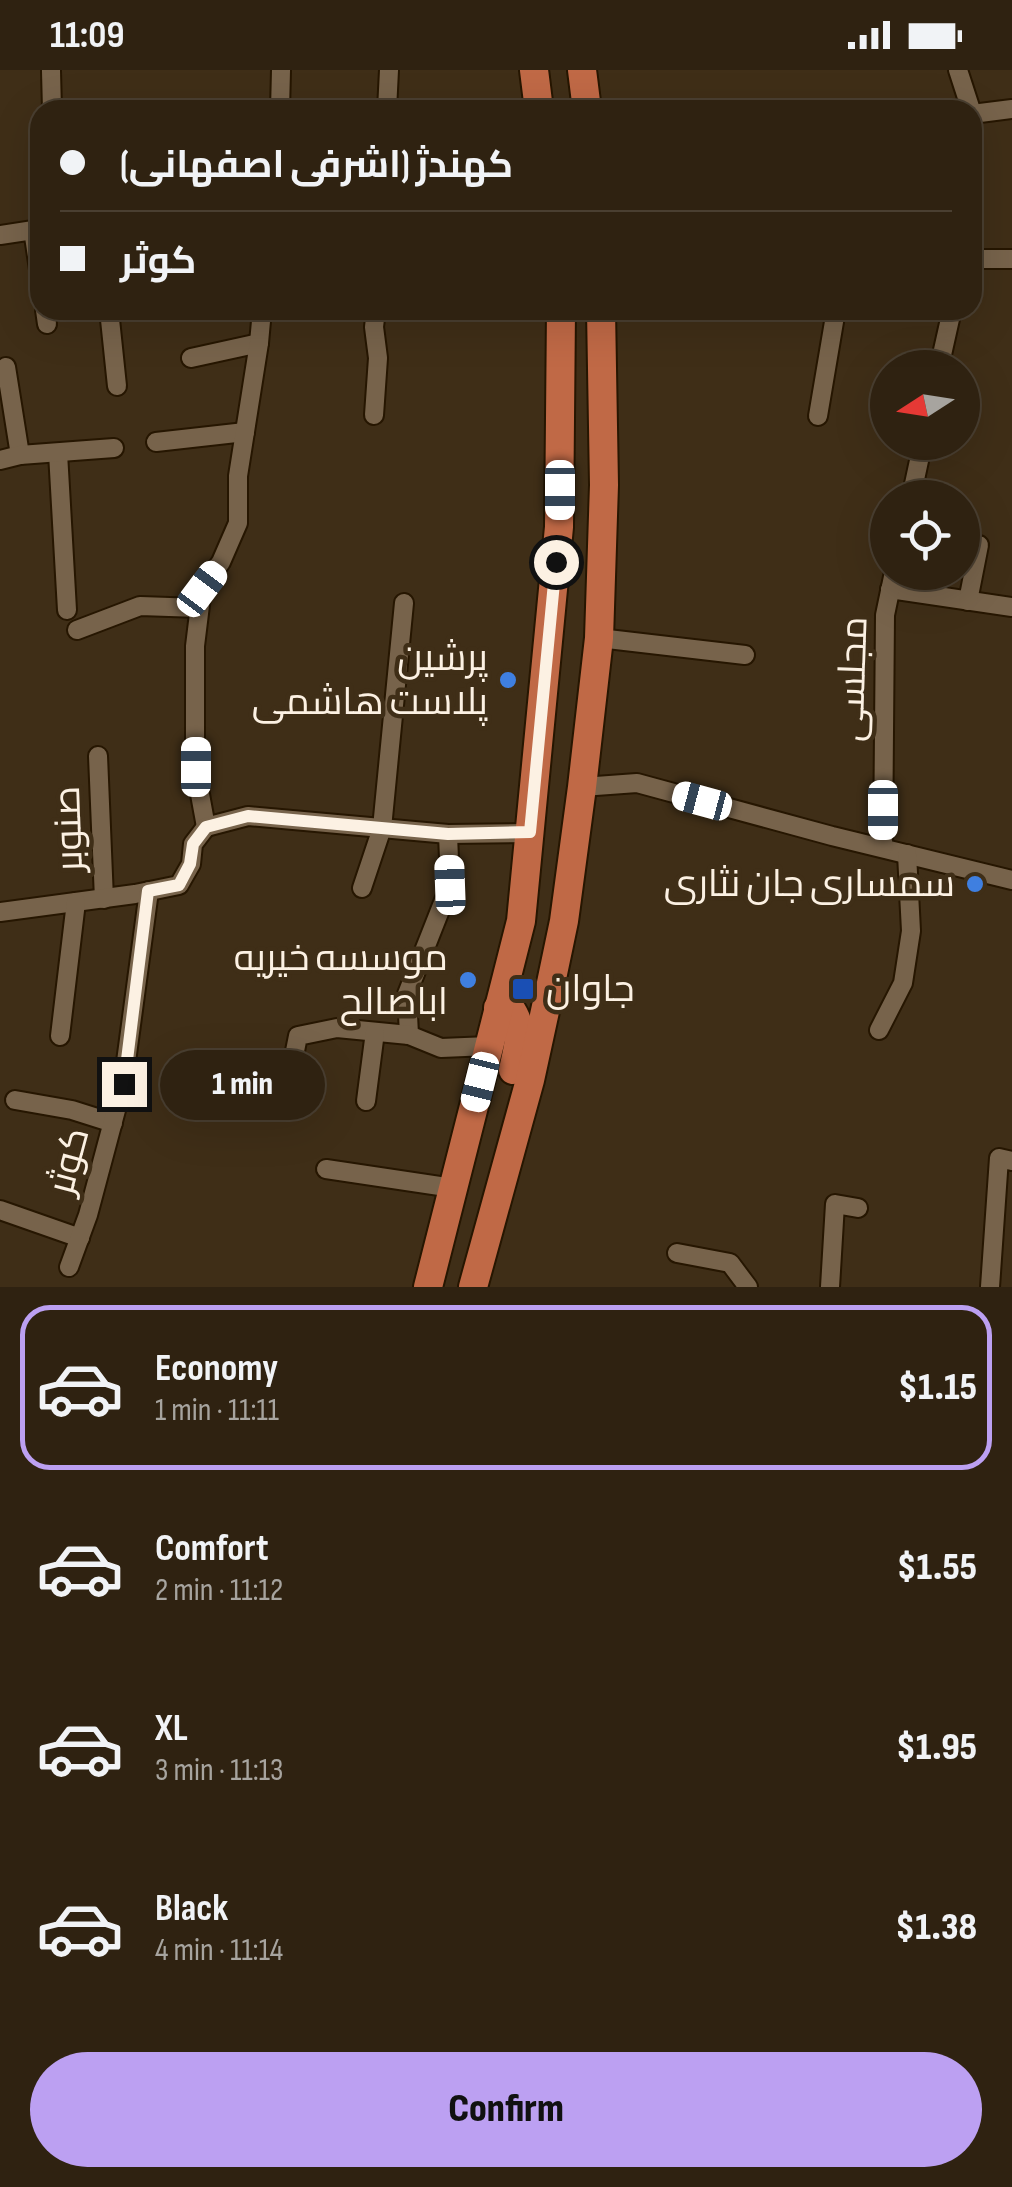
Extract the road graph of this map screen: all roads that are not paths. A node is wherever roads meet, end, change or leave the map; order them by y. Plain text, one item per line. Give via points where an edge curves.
1 (281, 70) edge
2 (389, 70) edge
3 (534, 70) edge
4 (582, 70) edge
5 (958, 70) edge
6 (51, 71) edge
7 (52, 100) edge
8 (280, 100) edge
9 (388, 100) edge
10 (538, 100) edge
11 (586, 100) edge
12 (968, 100) edge
13 (1012, 110) edge
14 (982, 112) edge
15 (30, 230) edge
16 (0, 236) edge
17 (982, 258) edge
18 (1012, 258) edge
19 (110, 320) edge
20 (261, 320) edge
21 (375, 320) edge
22 (561, 320) edge
23 (601, 320) edge
24 (834, 320) edge
25 (950, 320) edge
26 (260, 344) junction
27 (943, 350) edge
28 (191, 358) dead end
29 (6, 367) dead end
30 (117, 386) dead end
31 (374, 415) dead end
32 (818, 416) dead end
33 (245, 432) junction
34 (156, 442) dead end
35 (114, 448) dead end
36 (58, 453) junction
37 (20, 455) junction
38 (0, 460) edge
39 (890, 590) edge
40 (926, 590) edge
41 (970, 590) edge
42 (968, 601) junction
43 (404, 603) dead end
44 (1012, 607) edge
45 (200, 608) junction
46 (67, 610) dead end
47 (77, 630) dead end
48 (598, 638) junction
49 (746, 655) dead end
50 (538, 754) junction
51 (98, 756) dead end
52 (582, 788) junction
53 (206, 827) junction
54 (382, 828) junction
55 (530, 832) junction
56 (448, 834) junction
57 (883, 848) junction
58 (907, 854) junction
59 (1012, 880) edge
60 (362, 888) dead end
61 (148, 891) junction
62 (104, 898) junction
63 (76, 902) junction
64 (0, 912) edge
65 (564, 921) junction
66 (498, 1008) junction
67 (879, 1030) dead end
68 (375, 1032) junction
69 (60, 1036) dead end
70 (409, 1036) junction
71 (489, 1046) junction
72 (286, 1096) dead end
73 (14, 1100) dead end
74 (366, 1102) dead end
75 (113, 1122) junction
76 (1012, 1161) edge
77 (326, 1169) dead end
78 (453, 1188) junction
79 (496, 1202) junction
80 (858, 1208) dead end
81 (0, 1210) edge
82 (80, 1238) junction
83 (678, 1253) dead end
84 (69, 1267) dead end
85 (428, 1287) edge
86 (474, 1287) edge
87 (748, 1287) edge
88 (830, 1287) edge
89 (990, 1287) edge

1 - 8 street
2 - 9 street
3 - 10 main road
4 - 11 main road
5 - 12 street
6 - 7 street
13 - 14 street
15 - 16 street
17 - 18 street
19 - 30 street
20 - 26 street
21 - 31 street
22 - 50 main road via 559,527
23 - 48 main road
24 - 32 street
25 - 27 street
26 - 28 street
26 - 33 street
29 - 37 street
33 - 34 street
33 - 45 street via 238,524 202,589
35 - 36 street
36 - 37 street
36 - 46 street
37 - 38 street
39 - 57 street, مجلسی via 884,615
40 - 42 street
41 - 42 street
42 - 44 street
43 - 54 street
45 - 47 street via 140,606
45 - 53 street via 196,767
48 - 49 street
48 - 52 main road
50 - 55 main road
50 - 65 main road via 547,776 536,922 553,933
51 - 62 street, صنوبر
52 - 57 street via 637,783
52 - 65 main road
53 - 54 street via 248,816
53 - 61 street via 179,885
54 - 56 street
54 - 60 street
55 - 56 street
55 - 66 main road via 521,921
56 - 70 street via 450,885 408,994
57 - 58 street
58 - 59 street
58 - 67 street via 910,931 903,984
61 - 62 street
61 - 75 street, کوثر via 124,1084
62 - 63 street
63 - 64 street
63 - 69 street
65 - 79 main road
66 - 71 main road
66 - 79 main road via 515,1013 520,1038 488,1184
68 - 70 street
68 - 72 street via 337,1028 298,1036
68 - 74 street
70 - 71 street via 441,1048
71 - 78 main road
73 - 75 street
75 - 82 street, کوثر
76 - 89 street via 998,1158
77 - 78 street
78 - 85 main road
79 - 86 main road
80 - 88 street via 835,1204
81 - 82 street
82 - 84 street, کوثر
83 - 87 street via 730,1263

